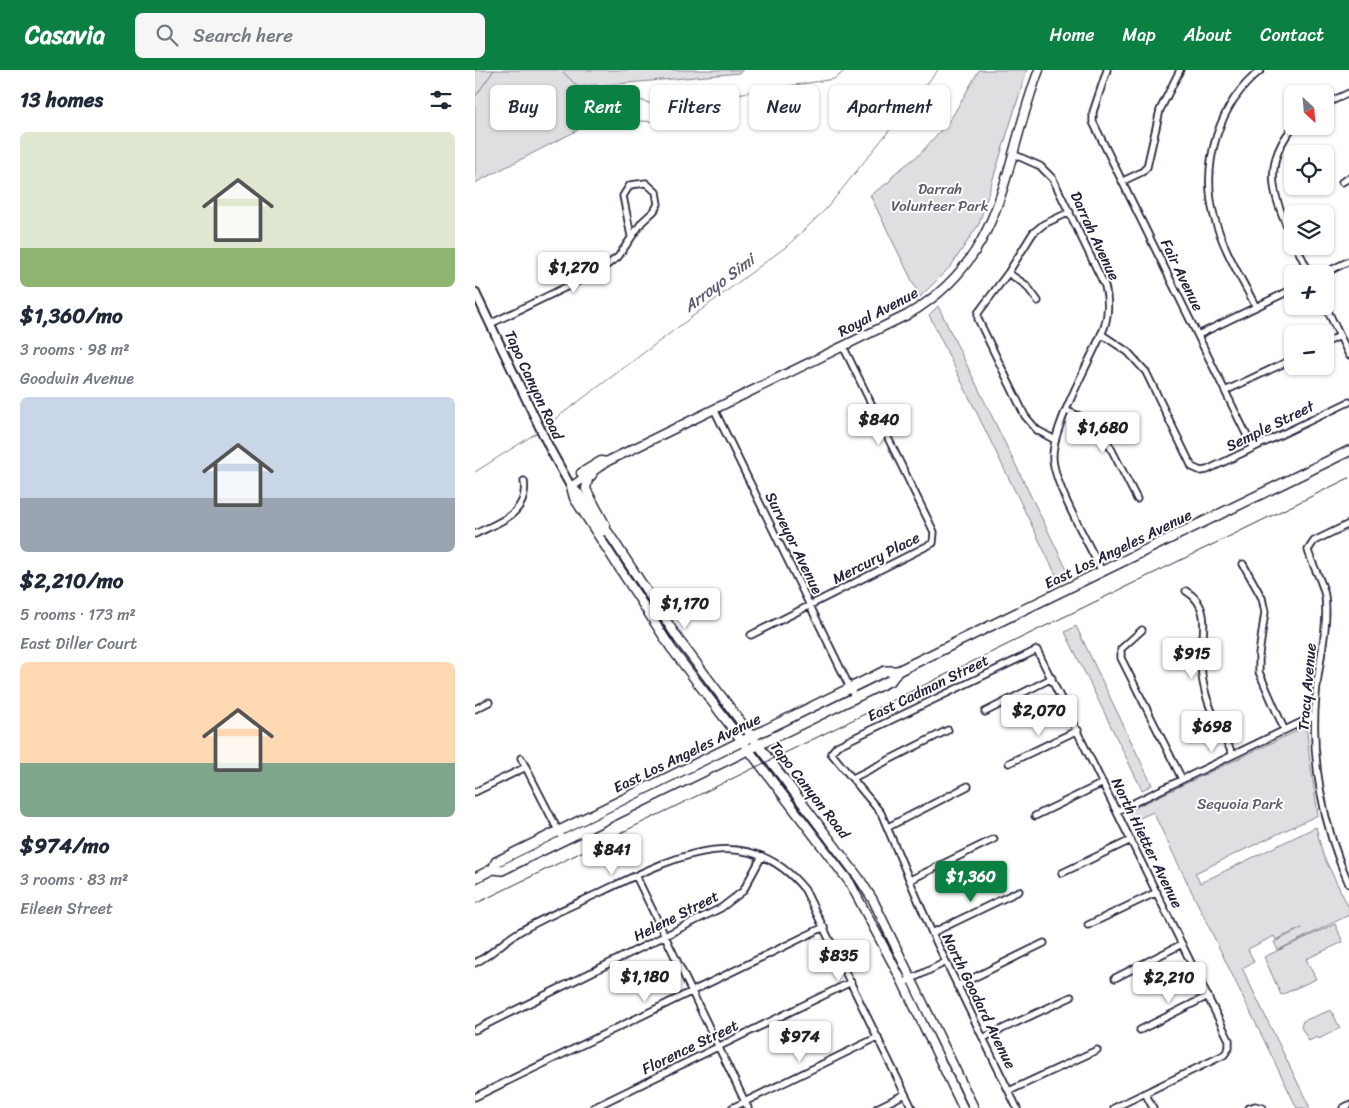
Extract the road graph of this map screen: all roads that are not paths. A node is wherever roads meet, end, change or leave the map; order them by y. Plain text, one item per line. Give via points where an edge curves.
1 (1039, 70) edge
2 (1107, 70) edge
3 (1180, 70) edge
4 (1261, 70) edge
5 (1349, 93) edge
6 (1334, 100) edge
7 (1288, 135) edge
8 (1013, 154) junction
9 (1349, 178) edge
10 (1123, 181) junction
11 (1342, 182) dead end
12 (1070, 212) junction
13 (1284, 220) edge
14 (631, 236) junction
15 (1349, 261) edge
16 (1334, 268) edge
17 (1008, 273) junction
18 (475, 292) edge
19 (1284, 293) edge
20 (1039, 301) dead end
21 (1256, 307) junction
22 (1330, 315) edge
23 (490, 324) junction
24 (1101, 334) junction
25 (1198, 335) junction
26 (1340, 336) junction
27 (1334, 339) edge
28 (843, 346) junction
29 (1349, 354) edge
30 (1284, 363) edge
31 (1225, 392) junction
32 (1349, 402) edge
33 (714, 409) junction
34 (1067, 411) junction
35 (1055, 440) junction
36 (1253, 448) junction
37 (1349, 451) edge
38 (605, 462) junction
39 (597, 469) junction
40 (524, 481) dead end
41 (571, 487) junction
42 (1137, 499) dead end
43 (1349, 524) edge
44 (608, 532) junction
45 (475, 534) edge
46 (1243, 564) dead end
47 (1102, 572) junction
48 (1186, 591) dead end
49 (810, 605) junction
50 (1141, 630) dead end
51 (751, 635) dead end
52 (1037, 650) joint
53 (898, 671) junction
54 (1052, 678) junction
55 (850, 688) junction
56 (855, 698) junction
57 (489, 702) dead end
58 (475, 709) edge
59 (985, 712) dead end
60 (1314, 716) junction
61 (1284, 729) junction
62 (948, 730) dead end
63 (1078, 730) junction
64 (751, 736) junction
65 (741, 741) junction
66 (758, 745) junction
67 (748, 750) junction
68 (832, 751) joint
69 (1233, 754) junction
70 (521, 758) dead end
71 (1009, 763) dead end
72 (526, 768) junction
73 (853, 778) junction
74 (1182, 779) junction
75 (1103, 783) junction
76 (968, 786) dead end
77 (475, 792) edge
78 (1117, 811) junction
79 (1035, 816) dead end
80 (887, 827) junction
81 (559, 831) junction
82 (994, 839) dead end
83 (563, 840) junction
84 (1131, 840) junction
85 (762, 856) junction
86 (493, 869) junction
87 (1062, 873) dead end
88 (636, 876) junction
89 (475, 878) edge
90 (910, 880) junction
91 (1349, 884) edge
92 (1019, 891) dead end
93 (1157, 892) junction
94 (1088, 925) dead end
95 (824, 927) junction
96 (932, 933) junction
97 (665, 936) junction
98 (1044, 943) dead end
99 (1182, 944) junction
100 (945, 962) junction
101 (475, 963) edge
102 (912, 978) junction
103 (1115, 978) dead end
104 (851, 982) junction
105 (903, 983) junction
106 (957, 986) junction
107 (691, 991) junction
108 (1208, 996) junction
109 (1071, 997) dead end
110 (475, 1030) edge
111 (1140, 1030) dead end
112 (878, 1038) junction
113 (983, 1038) junction
114 (718, 1047) junction
115 (1097, 1050) dead end
116 (1009, 1091) junction
117 (1145, 1093) junction
118 (905, 1094) junction
119 (475, 1097) edge
120 (746, 1105) edge
121 (1349, 1105) edge
122 (593, 1108) edge
123 (732, 1108) edge
124 (877, 1108) edge
125 (912, 1108) edge
126 (963, 1108) edge
127 (974, 1108) edge
128 (1017, 1108) edge
129 (1114, 1108) edge
130 (1153, 1108) edge
131 (1249, 1108) edge
132 (1263, 1108) edge
133 (1343, 1108) edge

1 - 8 main road, Royal Avenue
2 - 10 street, Fair Avenue via 1093,112 1093,122
3 - 10 street via 1160,110 1147,167
4 - 21 street via 1244,86 1224,117 1212,150 1209,184 1219,233
5 - 6 street
7 - 13 street via 1277,155 1273,181
8 - 12 street, Darrah Avenue via 1047,172
8 - 28 main road, Royal Avenue via 990,227 956,277 918,308
9 - 11 street
10 - 25 street, Fair Avenue
12 - 17 street via 1033,233
12 - 24 street, Darrah Avenue via 1108,296 1107,318
14 - 14 street via 658,204 656,192 646,183 630,185 623,196
14 - 23 street via 626,247 610,264
15 - 16 street
17 - 20 street via 1026,285
17 - 35 street via 979,309 977,319 1025,416 1037,430
18 - 23 street, Tapo Canyon Road
19 - 21 street
21 - 25 street
22 - 26 street
23 - 41 street, Tapo Canyon Road
24 - 34 street, Darrah Avenue
24 - 36 street, Semple Street via 1128,352 1145,372 1192,468 1207,470
25 - 31 street, Fair Avenue
26 - 27 street
26 - 29 street
28 - 33 main road, Royal Avenue
28 - 49 street, Mercury Place via 934,532 933,543
30 - 31 street
31 - 36 street, Fair Avenue
32 - 36 street, Semple Street
33 - 38 main road, Royal Avenue
33 - 49 street, Surveyor Avenue
34 - 35 street, Darrah Avenue
34 - 42 street via 1086,419 1103,433
35 - 47 street, Darrah Avenue via 1053,458 1058,480
37 - 47 main road, East Los Angeles Avenue
38 - 39 main road, Royal Avenue
38 - 41 main road, Royal Avenue via 601,461 577,476
39 - 41 main road, Royal Avenue
39 - 44 main road via 588,479 586,489
40 - 45 street via 524,497 511,517
41 - 44 main road, Tapo Canyon Road
41 - 65 main road, Tapo Canyon Road via 574,498 671,648
43 - 60 street, Tracy Avenue via 1314,541 1308,550 1321,584 1326,613
44 - 64 main road, Tapo Canyon Road via 679,640
46 - 61 street via 1262,598 1265,612 1259,672
47 - 53 main road, East Los Angeles Avenue
48 - 69 street via 1202,608 1205,621 1201,669 1204,687
49 - 51 street, Mercury Place
49 - 55 street, Surveyor Avenue
50 - 74 street via 1121,649 1121,658
52 - 54 street, North Hietter Avenue
52 - 68 street, East Cadman Street
53 - 55 main road, East Los Angeles Avenue via 885,671
53 - 56 main road, East Los Angeles Avenue via 891,680
54 - 59 street
54 - 63 street, North Hietter Avenue
55 - 56 street, Surveyor Avenue
55 - 64 main road, East Los Angeles Avenue
56 - 66 main road, East Los Angeles Avenue
57 - 58 street
60 - 61 street
60 - 91 street, Tracy Avenue via 1329,828
61 - 69 street
62 - 73 street
63 - 71 street
63 - 75 street, North Hietter Avenue
64 - 65 main road, East Los Angeles Avenue
64 - 66 main road, Tapo Canyon Road
65 - 67 main road, Tapo Canyon Road
65 - 81 main road, East Los Angeles Avenue
66 - 67 main road, East Los Angeles Avenue
66 - 102 main road, Tapo Canyon Road via 859,878
67 - 83 main road, East Los Angeles Avenue
67 - 105 main road, Tapo Canyon Road via 850,883
68 - 73 street, North Goodard Avenue via 832,756
69 - 74 street
70 - 72 street
72 - 77 street
72 - 81 street
73 - 80 street, North Goodard Avenue via 874,802
74 - 78 street
75 - 78 street, North Hietter Avenue
75 - 79 street
76 - 80 street
78 - 84 street, North Hietter Avenue
80 - 90 street, North Goodard Avenue
81 - 83 street
81 - 86 main road, East Los Angeles Avenue via 496,862
82 - 90 street
83 - 86 main road, East Los Angeles Avenue via 502,870
84 - 87 street
84 - 93 street, North Hietter Avenue
85 - 88 street via 737,850 711,850 673,859
85 - 95 street via 799,883
85 - 97 street, Helene Street via 749,883 734,900
86 - 89 main road, East Los Angeles Avenue
88 - 97 street
88 - 101 street via 522,930
90 - 96 street, North Goodard Avenue
92 - 96 street
93 - 94 street
93 - 99 street, North Hietter Avenue
95 - 104 street
95 - 107 street
96 - 100 street, North Goodard Avenue
97 - 107 street
97 - 110 street, Helene Street
98 - 106 street
99 - 103 street
99 - 108 street, North Hietter Avenue
100 - 102 street
100 - 106 street, North Goodard Avenue
102 - 105 street
102 - 127 main road, Tapo Canyon Road
104 - 112 street
104 - 114 street, Florence Street
105 - 126 main road, Tapo Canyon Road
106 - 113 street, North Goodard Avenue
107 - 114 street
107 - 119 street
108 - 111 street
108 - 117 street, North Hietter Avenue via 1229,1040 1229,1048 1224,1055
109 - 113 street
112 - 118 street
112 - 120 street
113 - 116 street, North Goodard Avenue
114 - 120 street
114 - 122 street, Florence Street
115 - 116 street
116 - 128 street, North Goodard Avenue
117 - 129 street
117 - 130 street
118 - 124 street
118 - 125 street
120 - 123 street
121 - 133 street
131 - 132 street

